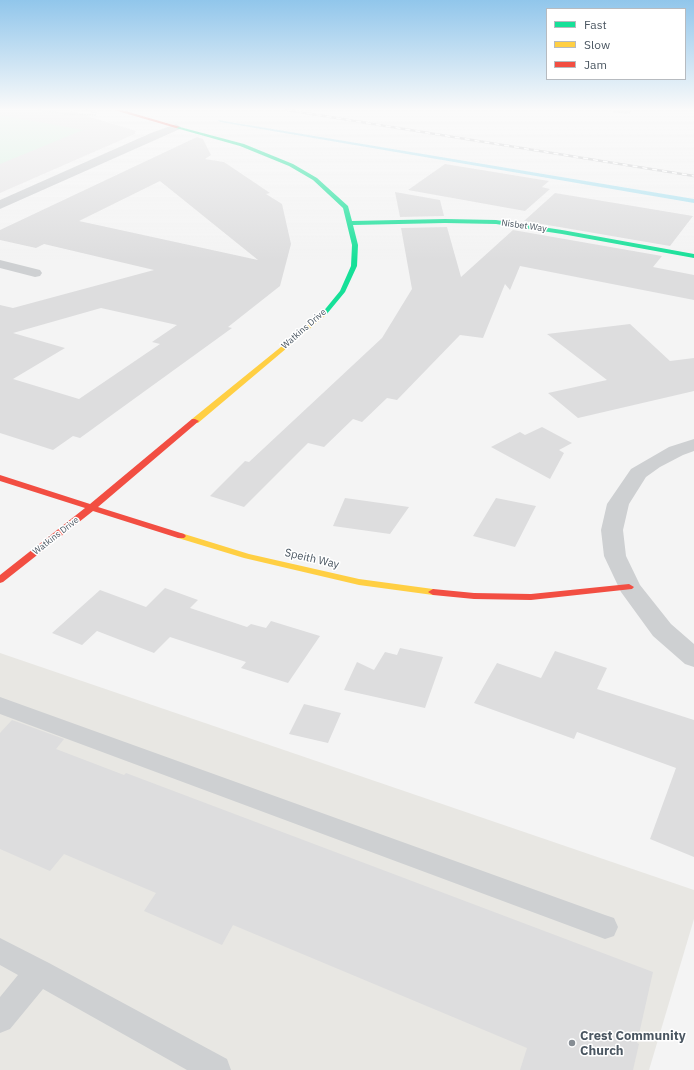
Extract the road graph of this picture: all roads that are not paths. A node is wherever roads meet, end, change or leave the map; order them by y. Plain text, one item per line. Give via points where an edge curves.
1 (100, 160) edge
2 (279, 160) edge
3 (0, 205) edge
4 (351, 223) junction
5 (694, 256) edge
6 (0, 264) edge
7 (35, 273) dead end
8 (694, 444) edge
9 (0, 478) edge
10 (90, 508) junction
11 (0, 580) edge
12 (629, 587) junction
13 (694, 658) edge
14 (0, 705) edge
15 (605, 927) dead end
16 (0, 951) edge
17 (39, 972) junction
18 (0, 1019) edge
19 (216, 1070) edge

1 - 3 street
2 - 4 main road, Watkins Drive via 292,165 331,192 346,206
4 - 5 main road, Nisbet Way via 496,222
4 - 10 main road, Watkins Drive via 355,245 354,266 343,291 322,315
6 - 7 street
8 - 12 street via 664,457 638,473 618,504 612,530 616,556
9 - 10 main road, Speith Way
10 - 11 main road, Watkins Drive
10 - 12 main road, Speith Way via 247,556 359,582 419,591 474,596 531,597
12 - 13 street via 662,630
14 - 15 lane
16 - 17 lane
17 - 18 lane
17 - 19 lane

